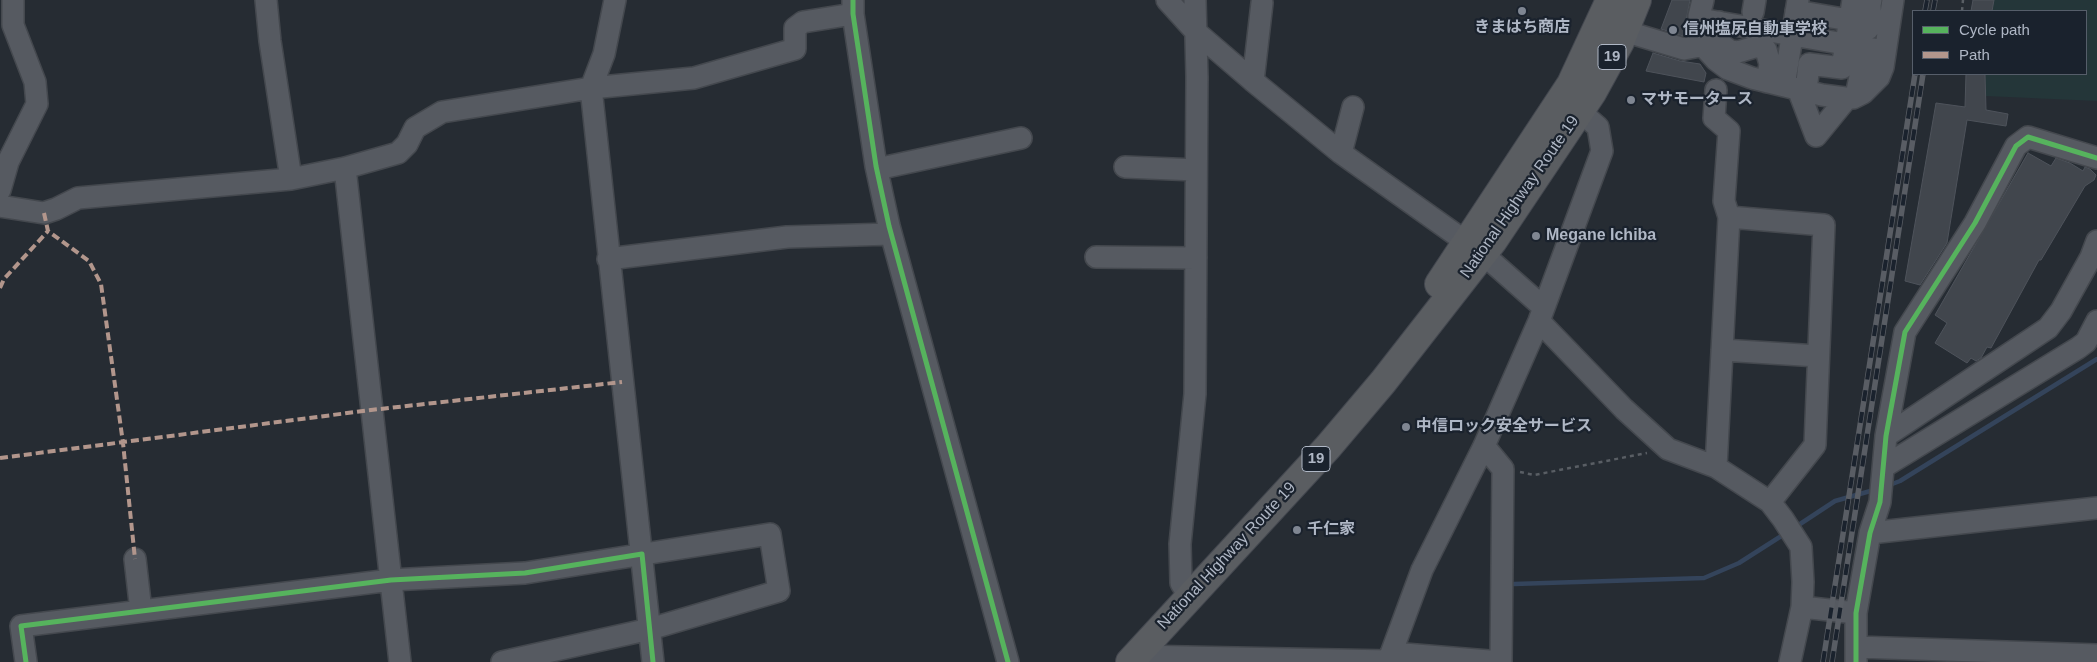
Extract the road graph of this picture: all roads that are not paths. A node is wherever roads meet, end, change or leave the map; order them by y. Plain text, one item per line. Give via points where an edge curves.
1 (14, 0) edge
2 (266, 0) edge
3 (615, 0) edge
4 (1167, 0) edge
5 (1195, 0) edge
6 (1610, 0) edge
7 (1637, 0) edge
8 (1871, 0) edge
9 (1893, 0) edge
10 (1262, 3) dead end
11 (1797, 5) edge
12 (853, 7) edge
13 (1826, 13) edge
14 (1707, 14) edge
15 (1624, 31) junction
16 (1196, 32) junction
17 (1858, 32) edge
18 (1792, 35) junction
19 (1705, 44) junction
20 (1253, 81) junction
21 (1788, 87) junction
22 (591, 88) junction
23 (1716, 90) dead end
24 (1851, 97) junction
25 (1571, 104) junction
26 (1353, 107) dead end
27 (1021, 138) dead end
28 (1341, 153) junction
29 (2097, 158) edge
30 (1125, 167) dead end
31 (345, 168) junction
32 (877, 169) junction
33 (1196, 170) junction
34 (291, 179) junction
35 (0, 190) edge
36 (0, 206) edge
37 (1729, 217) junction
38 (891, 234) junction
39 (2097, 242) edge
40 (1475, 248) junction
41 (1096, 257) dead end
42 (1196, 258) junction
43 (608, 259) junction
44 (1541, 314) junction
45 (2097, 321) edge
46 (1722, 350) junction
47 (1818, 356) junction
48 (1886, 436) junction
49 (1484, 446) junction
50 (1885, 466) junction
51 (1716, 467) junction
52 (1770, 502) junction
53 (2097, 508) edge
54 (1870, 533) junction
55 (642, 554) junction
56 (135, 559) dead end
57 (391, 580) junction
58 (1189, 596) junction
59 (1802, 607) junction
60 (141, 611) junction
61 (1856, 613) junction
62 (650, 629) junction
63 (1856, 654) edge
64 (2097, 655) edge
65 (1949, 656) edge
66 (1133, 659) edge
67 (1390, 659) edge
68 (1178, 660) edge
69 (26, 662) edge
70 (400, 662) edge
71 (502, 662) edge
72 (653, 662) edge
73 (1008, 662) edge
74 (1501, 662) edge
75 (1790, 662) edge

1 - 35 street via 13,25 35,82 36,104 8,162
2 - 34 street
3 - 22 street via 604,54
4 - 16 street
5 - 16 street
6 - 25 highway, National Highway Route 19 / 19 via 1572,84
7 - 15 highway, National Highway Route 19 / 19
8 - 17 street via 1871,24 1868,29
9 - 17 street
10 - 20 street
11 - 13 street
11 - 18 street
12 - 22 street via 803,22 795,28 795,50 694,78
12 - 32 street
13 - 17 street
14 - 18 street
14 - 19 street
14 - 21 street via 1722,45 1738,52 1758,46 1766,50 1770,64
15 - 19 street via 1684,50
15 - 25 highway, National Highway Route 19 / 19 via 1592,93
16 - 20 street
16 - 33 street
17 - 18 street
17 - 21 street via 1842,68 1809,64
17 - 24 street via 1879,77 1871,87
18 - 21 street
19 - 21 street via 1716,60 1728,69
20 - 28 street
21 - 24 street
21 - 24 street via 1816,136
22 - 31 street via 442,112 414,128 407,144 398,153
22 - 43 street
23 - 37 street via 1714,118 1729,131 1724,201
25 - 40 highway, National Highway Route 19 / 19
25 - 44 street via 1598,128 1602,151
26 - 28 street
27 - 32 street
28 - 40 street
29 - 48 street via 2028,137 2016,146 1975,223 1904,332
30 - 33 street
31 - 34 street
31 - 57 street
32 - 38 street
33 - 42 street
34 - 36 street via 78,198 44,213
37 - 46 street
37 - 47 street via 1824,225
38 - 43 street via 787,237
38 - 73 street
39 - 48 street via 2061,311 2048,328
40 - 44 street
40 - 58 highway, National Highway Route 19 / 19 via 1400,344 1383,382
41 - 42 street
42 - 58 street via 1195,394 1180,544 1181,583
43 - 55 street
44 - 49 street
44 - 51 street via 1624,409 1668,449
45 - 50 street via 2086,342 2078,348
46 - 47 street
46 - 51 street
47 - 52 street via 1815,445
48 - 50 street
49 - 67 street via 1422,570
49 - 74 street via 1504,469
50 - 54 street via 1880,502
51 - 52 street
52 - 59 street via 1801,547
53 - 54 street
54 - 61 street
55 - 57 street via 526,573
55 - 62 street
55 - 62 street via 770,534 779,591
56 - 60 street
57 - 60 street
57 - 70 street
58 - 66 highway, National Highway Route 19 / 19
59 - 61 street
59 - 75 street
60 - 69 street via 21,626
61 - 63 street
62 - 71 street
62 - 72 street
63 - 65 street
64 - 65 street
66 - 68 street
67 - 68 street
67 - 74 street

